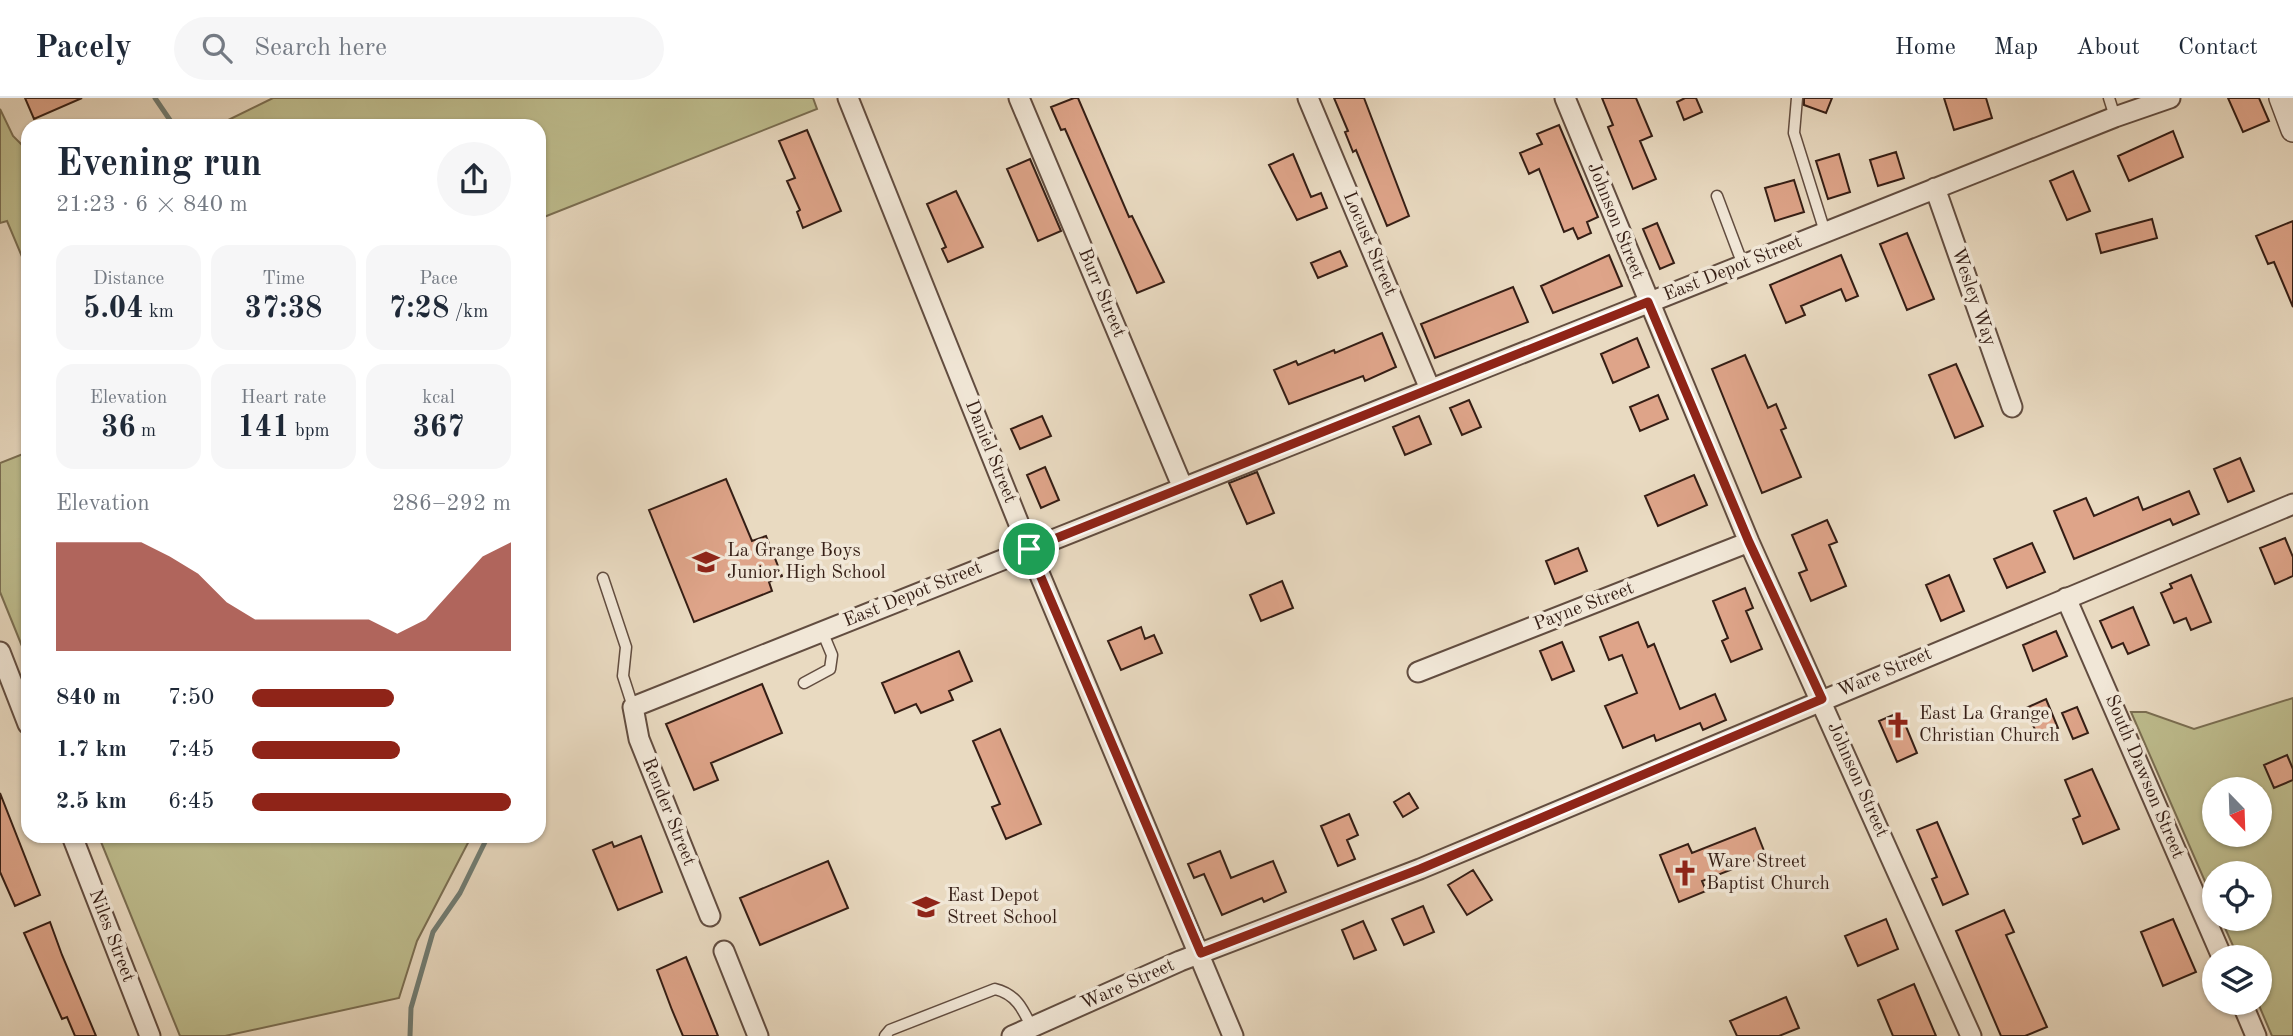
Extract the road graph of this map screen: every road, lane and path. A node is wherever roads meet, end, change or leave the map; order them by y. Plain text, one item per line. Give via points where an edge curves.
1 (848, 98) edge
2 (1019, 98) edge
3 (1308, 98) edge
4 (1565, 98) edge
5 (1797, 98) edge
6 (2170, 98) edge
7 (2281, 98) edge
8 (2112, 107) edge
9 (2293, 130) edge
10 (1935, 188) junction
11 (1717, 196) dead end
12 (1825, 232) junction
13 (1743, 265) junction
14 (1648, 302) junction
15 (1430, 389) junction
16 (2012, 407) dead end
17 (1183, 488) junction
18 (2293, 505) edge
19 (1749, 542) junction
20 (1029, 549) junction
21 (603, 578) dead end
22 (2066, 598) junction
23 (822, 631) junction
24 (0, 652) edge
25 (1418, 672) dead end
26 (804, 683) dead end
27 (21, 684) edge
28 (1822, 699) junction
29 (633, 707) junction
30 (75, 843) edge
31 (710, 916) dead end
32 (2217, 945) edge
33 (724, 951) dead end
34 (1201, 953) junction
35 (2247, 1015) edge
36 (1032, 1028) junction
37 (150, 1036) edge
38 (758, 1036) edge
39 (885, 1036) edge
40 (1012, 1036) edge
41 (1233, 1036) edge
42 (1971, 1036) edge
43 (2256, 1036) edge

1 - 20 street, Daniel Street
2 - 17 street, Burr Street
3 - 15 street, Locust Street
4 - 14 street, Johnson Street
5 - 12 lane via 1794,133
6 - 8 street, East Depot Street
7 - 9 street
8 - 10 street, East Depot Street
10 - 12 street, East Depot Street
10 - 16 street, Wesley Way
11 - 13 lane
12 - 13 street, East Depot Street
13 - 14 street, East Depot Street
14 - 15 street, East Depot Street
14 - 19 street, Johnson Street
15 - 17 street, East Depot Street
17 - 20 street, East Depot Street
18 - 22 street, Ware Street
19 - 25 street, Payne Street
19 - 28 street, Johnson Street
20 - 23 street, East Depot Street
20 - 34 street, Daniel Street
21 - 29 lane via 626,647 625,690
22 - 28 street, Ware Street
22 - 32 street, South Dawson Street
23 - 26 lane via 832,655 830,669
23 - 29 street, East Depot Street
24 - 27 street
28 - 34 street, Ware Street via 1420,869
28 - 42 street, Johnson Street
29 - 31 street, Render Street via 639,739
30 - 37 street, Niles Street
33 - 38 street
34 - 36 street, Ware Street
34 - 41 street, Daniel Street
35 - 43 street
36 - 39 lane via 1020,1003 995,989 890,1030
36 - 40 street, Ware Street

